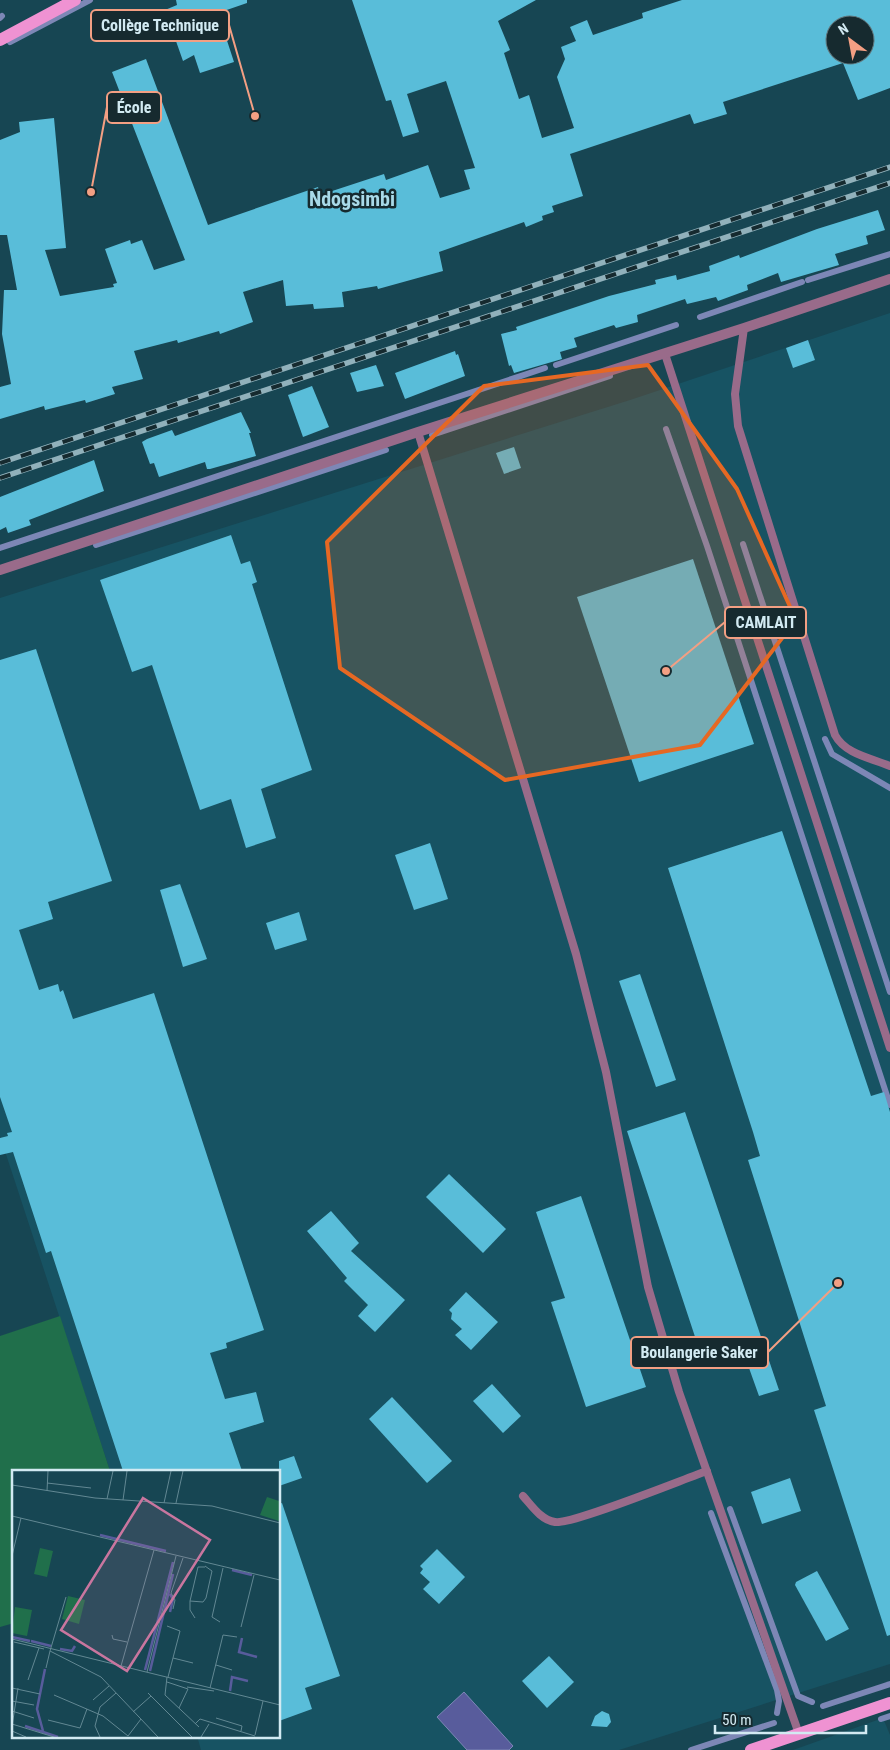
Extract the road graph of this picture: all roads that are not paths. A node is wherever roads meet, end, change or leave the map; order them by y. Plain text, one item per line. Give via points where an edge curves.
1 (76, 0) edge
2 (0, 40) edge
3 (890, 279) edge
4 (744, 328) junction
5 (665, 354) junction
6 (418, 432) junction
7 (0, 570) edge
8 (890, 766) edge
9 (890, 1048) edge
10 (707, 1471) junction
11 (524, 1496) dead end
12 (890, 1703) edge
13 (800, 1734) junction
14 (751, 1750) edge

1 - 2 main road
3 - 4 street
4 - 5 street
4 - 8 lane via 735,394 738,426 835,735 847,749
5 - 6 street
5 - 9 lane
6 - 7 street
6 - 10 lane via 576,954 606,1072 648,1287 679,1392
10 - 11 lane via 556,1523 541,1516
10 - 13 lane
12 - 13 main road
13 - 14 main road

